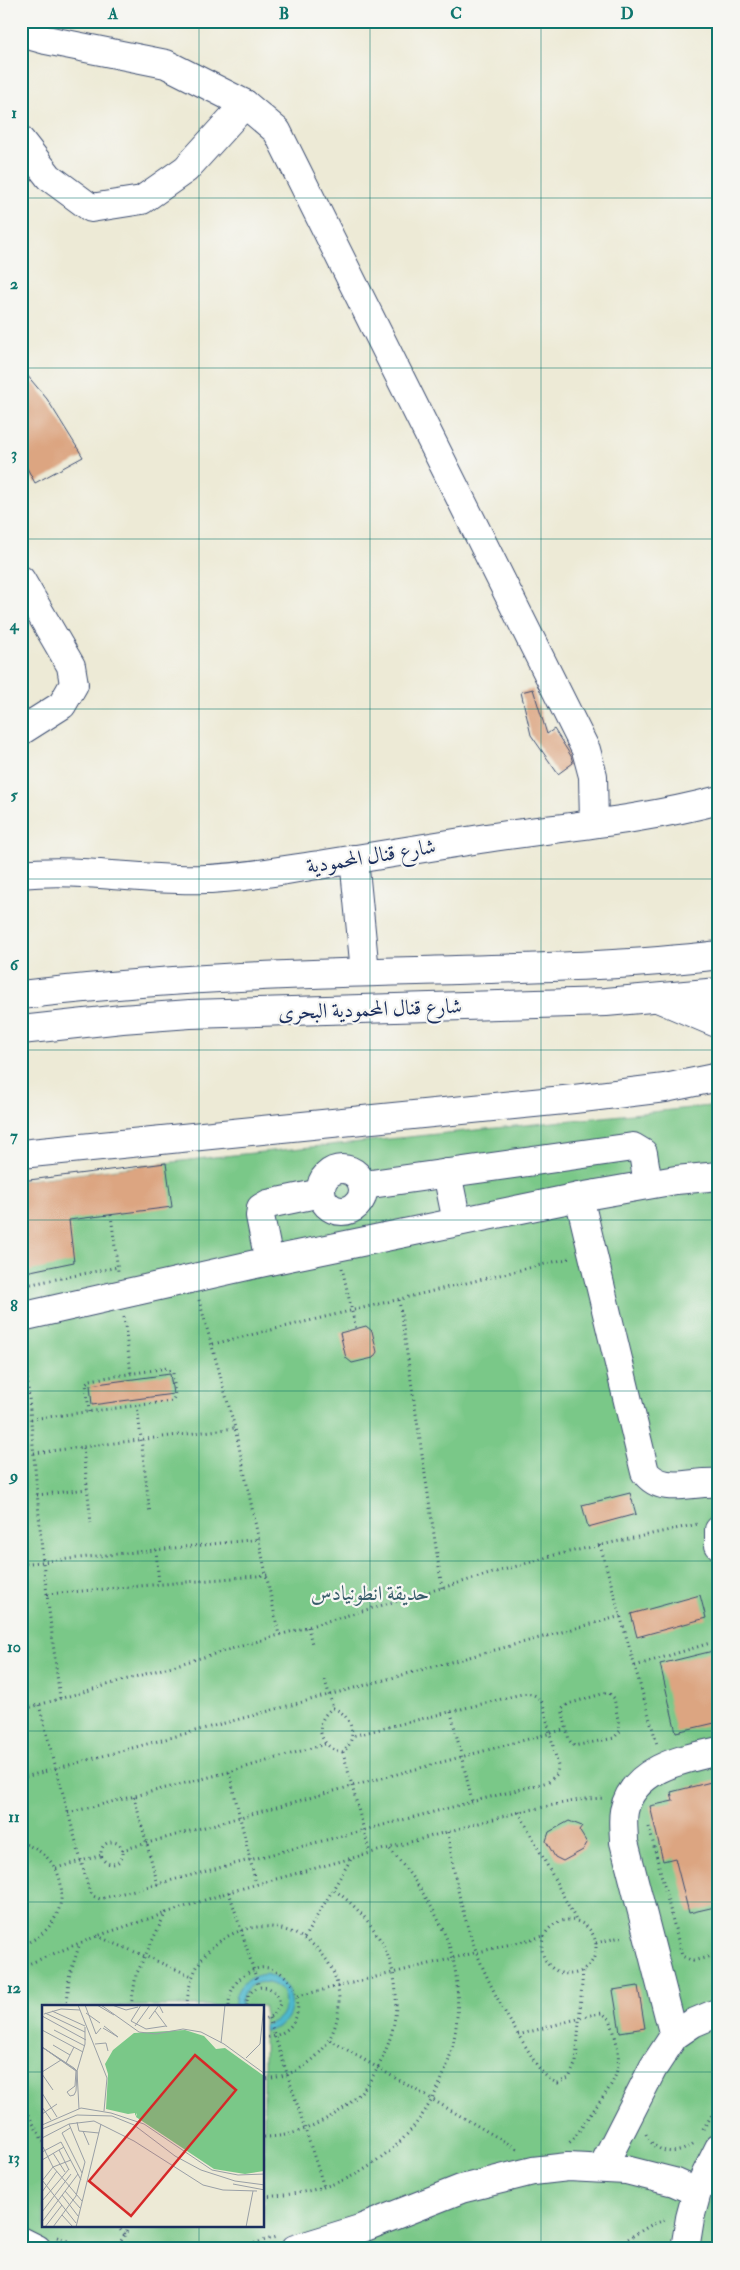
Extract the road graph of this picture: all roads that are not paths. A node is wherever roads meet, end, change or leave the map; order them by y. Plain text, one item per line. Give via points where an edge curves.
1 (21, 33) edge
2 (245, 104) junction
3 (21, 141) edge
4 (21, 580) edge
5 (21, 731) edge
6 (719, 800) edge
7 (594, 823) junction
8 (354, 859) junction
9 (22, 872) edge
10 (719, 955) edge
11 (364, 972) junction
12 (719, 992) edge
13 (21, 995) edge
14 (658, 999) junction
15 (719, 1024) edge
16 (21, 1030) edge
17 (719, 1077) edge
18 (586, 1153) junction
19 (21, 1154) edge
20 (448, 1173) junction
21 (719, 1176) edge
22 (648, 1184) junction
23 (364, 1185) junction
24 (321, 1193) junction
25 (585, 1196) junction
26 (345, 1212) junction
27 (457, 1222) junction
28 (346, 1254) junction
29 (269, 1262) junction
30 (22, 1325) edge
31 (719, 1483) edge
32 (709, 1527) edge
33 (719, 1545) edge
34 (719, 1751) edge
35 (719, 2012) edge
36 (674, 2036) junction
37 (705, 2141) edge
38 (602, 2168) junction
39 (697, 2192) junction
40 (690, 2218) junction
41 (21, 2240) edge
42 (288, 2242) edge
43 (37, 2249) edge
44 (673, 2249) edge
45 (685, 2249) edge

1 - 2 main road via 166,64
2 - 3 main road via 186,169 142,200 91,208 49,177
2 - 7 main road via 282,139 586,750 593,776
4 - 5 main road via 71,666 74,684 62,705
6 - 7 main road, شارع قنال المحمودية via 662,814
7 - 8 main road, شارع قنال المحمودية
8 - 9 main road, شارع قنال المحمودية via 207,879
8 - 11 main road
10 - 11 main road, شارع قنال المحمودية البحرى via 607,964
11 - 13 main road, شارع قنال المحمودية البحرى via 92,986
12 - 14 main road, شارع قنال المحمودية البحرى
14 - 15 main road
14 - 16 main road, شارع قنال المحمودية البحرى via 190,1014
17 - 19 main road via 620,1094
18 - 20 main road
18 - 22 main road via 637,1148 643,1153
18 - 25 main road
20 - 23 main road
20 - 27 main road
21 - 22 main road
22 - 25 main road
23 - 24 main road via 361,1178 349,1169 335,1170 324,1179
23 - 26 main road via 358,1205
24 - 26 main road via 329,1207
24 - 29 main road via 261,1208
25 - 27 main road
25 - 31 main road via 592,1253 645,1472 663,1485
26 - 28 main road
27 - 28 main road
28 - 29 main road
29 - 30 main road
32 - 33 main road
34 - 36 main road via 663,1766 642,1781 628,1800 624,1812 624,1842
35 - 36 main road via 693,2023
36 - 38 main road
37 - 39 main road
38 - 39 main road via 651,2176
38 - 42 main road via 534,2171 461,2189 360,2229
39 - 40 main road
40 - 44 main road
40 - 45 main road
41 - 43 main road

